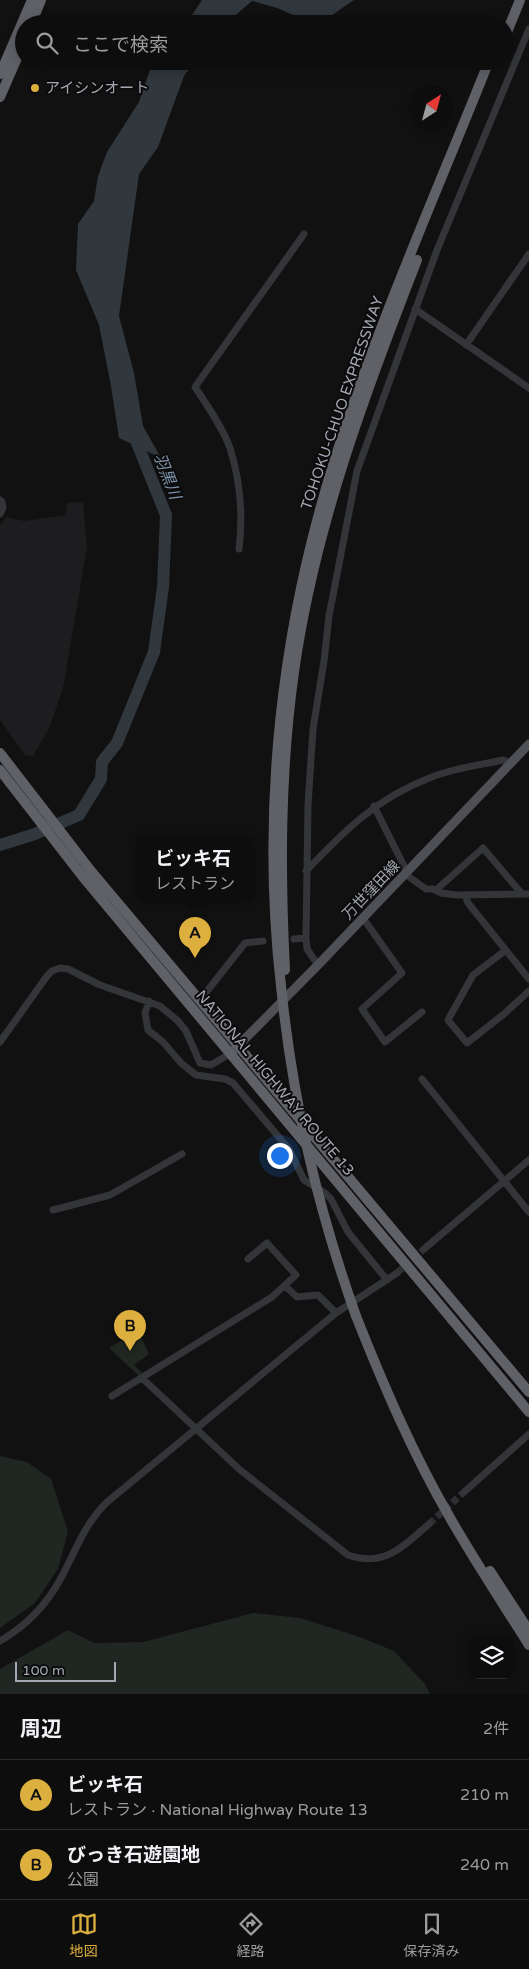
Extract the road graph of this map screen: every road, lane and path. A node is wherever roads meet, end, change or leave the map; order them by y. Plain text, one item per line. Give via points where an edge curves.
1 (32, 0) edge
2 (41, 0) edge
3 (513, 0) edge
4 (520, 0) edge
5 (26, 15) edge
6 (35, 15) edge
7 (507, 15) edge
8 (514, 15) edge
9 (528, 34) edge
10 (15, 39) edge
11 (15, 63) edge
12 (514, 67) edge
13 (485, 70) edge
14 (492, 70) edge
15 (513, 70) edge
16 (0, 74) edge
17 (0, 97) edge
18 (304, 234) dead end
19 (529, 254) edge
20 (416, 309) junction
21 (466, 345) junction
22 (529, 388) edge
23 (0, 500) edge
24 (0, 514) edge
25 (239, 548) dead end
26 (529, 744) edge
27 (0, 753) edge
28 (511, 762) junction
29 (6, 773) edge
30 (374, 806) junction
31 (306, 871) junction
32 (406, 873) junction
33 (87, 874) junction
34 (436, 890) junction
35 (526, 894) edge
36 (465, 895) junction
37 (362, 918) junction
38 (306, 938) junction
39 (294, 939) dead end
40 (263, 941) dead end
41 (506, 950) junction
42 (318, 965) junction
43 (529, 979) edge
44 (284, 986) junction
45 (529, 991) edge
46 (200, 1000) junction
47 (149, 1001) junction
48 (422, 1012) dead end
49 (0, 1042) edge
50 (239, 1046) junction
51 (231, 1053) junction
52 (422, 1079) dead end
53 (182, 1154) dead end
54 (529, 1160) edge
55 (503, 1181) junction
56 (53, 1210) dead end
57 (529, 1212) edge
58 (424, 1248) tunnel mouth
59 (248, 1259) dead end
60 (397, 1273) tunnel mouth
61 (387, 1280) junction
62 (285, 1286) junction
63 (336, 1313) junction
64 (358, 1314) junction
65 (142, 1378) junction
66 (529, 1392) edge
67 (112, 1396) dead end
68 (529, 1412) edge
69 (196, 1429) junction
70 (529, 1434) edge
71 (463, 1493) tunnel mouth
72 (429, 1524) tunnel mouth
73 (511, 1604) junction
74 (529, 1626) edge
75 (529, 1631) edge
76 (0, 1641) edge
77 (529, 1645) edge

1 - 5 highway
2 - 6 highway
3 - 7 highway
4 - 8 highway
9 - 12 street
10 - 16 highway
11 - 17 highway
13 - 44 highway, TOHOKU-CHUO EXPRESSWAY via 361,387 335,462 303,581 287,667 275,787 275,931
14 - 44 highway, TOHOKU-CHUO EXPRESSWAY via 359,414 326,521 311,585 294,671 283,784
15 - 20 street
18 - 25 street via 195,387 230,447 239,492
19 - 21 street
20 - 21 street
20 - 31 street via 368,437 350,504 329,616 313,729
21 - 22 street
23 - 24 street via 3,508
26 - 28 main road, 万世窪田線
27 - 29 highway, NATIONAL HIGHWAY ROUTE 13
28 - 30 street via 503,760 433,776
28 - 32 main road, 万世窪田線
29 - 33 highway, NATIONAL HIGHWAY ROUTE 13
30 - 31 street
30 - 32 street
31 - 38 street
32 - 34 street via 426,889
32 - 37 main road, 万世窪田線
33 - 46 highway, NATIONAL HIGHWAY ROUTE 13
33 - 51 highway, NATIONAL HIGHWAY ROUTE 13
34 - 35 street via 483,848
34 - 36 street
35 - 36 street
36 - 41 street
37 - 42 main road, 万世窪田線
37 - 48 street via 402,973 362,1009 386,1042
38 - 39 street
38 - 42 street via 307,949
40 - 46 street via 245,943
41 - 43 street
41 - 45 street via 473,975 448,1020 467,1043
42 - 50 main road, 万世窪田線
44 - 64 highway, TOHOKU-CHUO EXPRESSWAY, bridge via 294,1090 310,1165 338,1267
46 - 50 highway, NATIONAL HIGHWAY ROUTE 13
47 - 49 street via 60,968 47,976
47 - 51 street via 178,1021 200,1063 211,1065
47 - 61 street via 145,1013 148,1030 196,1076 225,1078 233,1083 289,1150 304,1180 331,1199 348,1232
50 - 51 main road, 万世窪田線
50 - 66 highway, NATIONAL HIGHWAY ROUTE 13
51 - 68 highway, NATIONAL HIGHWAY ROUTE 13
52 - 55 street
53 - 56 street via 110,1195
54 - 55 street
55 - 57 street
55 - 58 street
59 - 62 street via 267,1243 296,1275
60 - 61 street
61 - 63 street
62 - 63 street via 297,1297 318,1295
62 - 65 street
63 - 69 street
64 - 73 highway, TOHOKU-CHUO EXPRESSWAY via 422,1453 453,1511
64 - 77 highway, TOHOKU-CHUO EXPRESSWAY via 380,1376 427,1476
65 - 67 street
65 - 69 street
69 - 72 street via 260,1487 348,1555 368,1560 385,1557
69 - 76 street via 99,1510 84,1529 62,1576 47,1599 28,1621
70 - 71 street
73 - 74 highway
73 - 75 highway, TOHOKU-CHUO EXPRESSWAY

